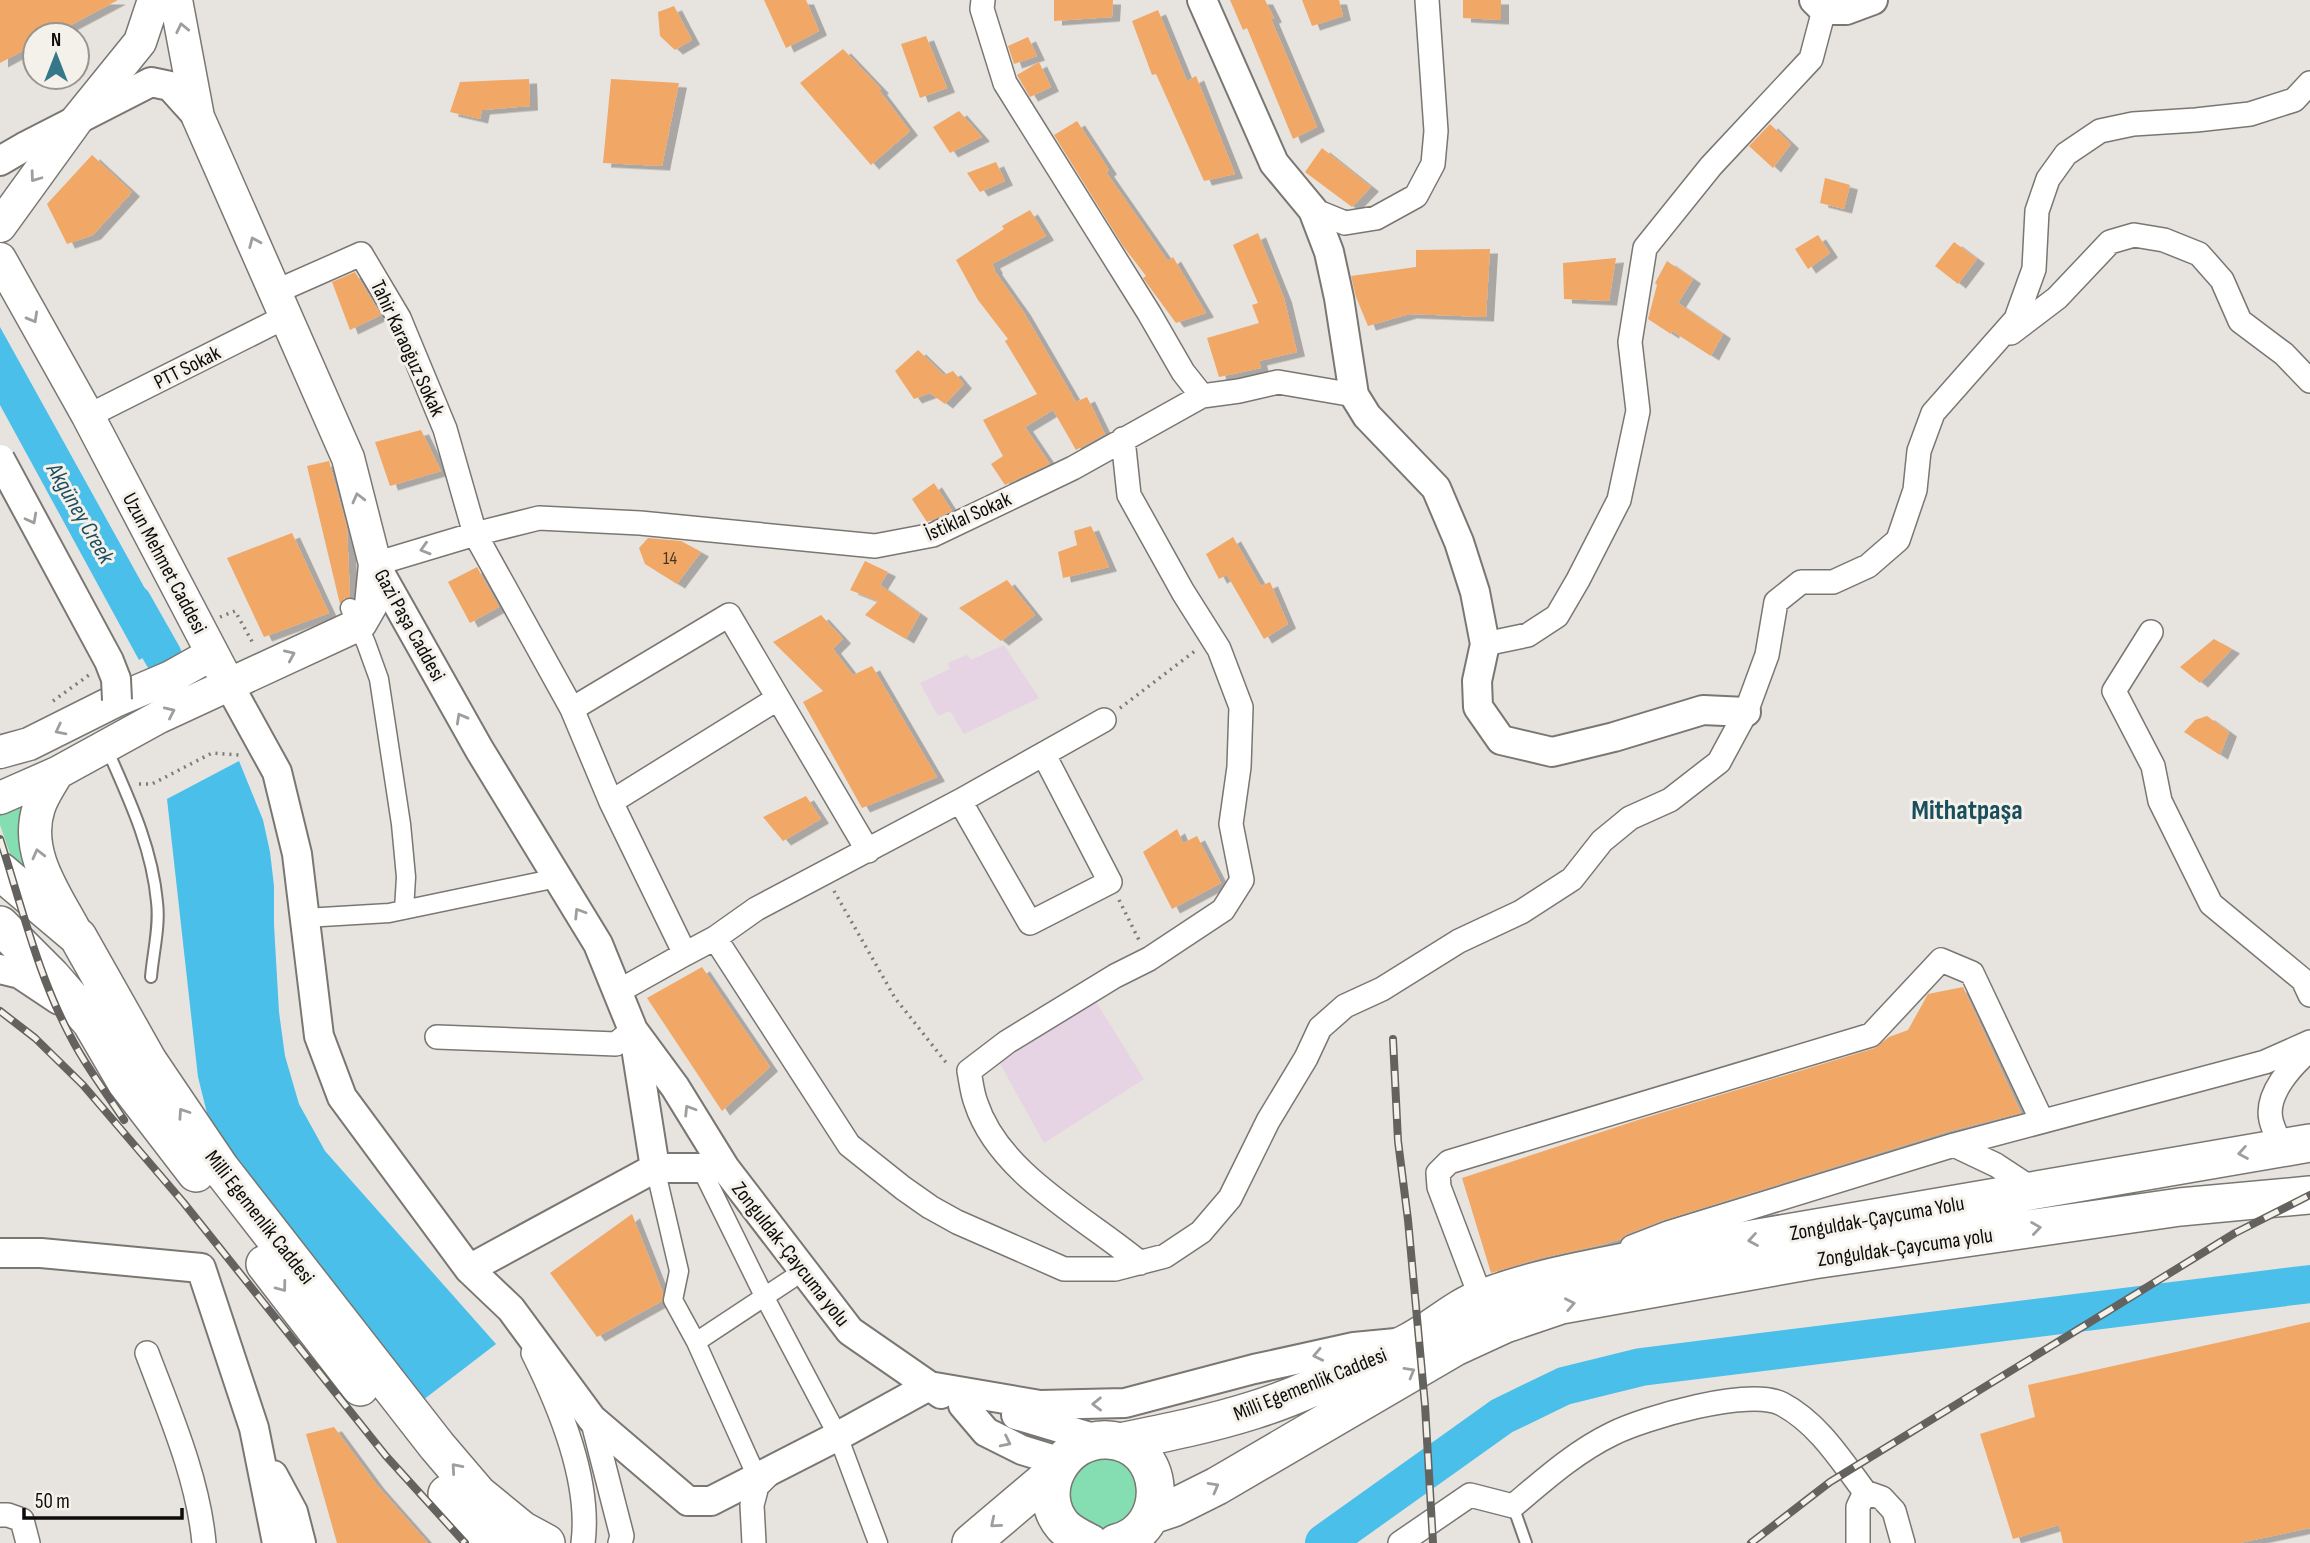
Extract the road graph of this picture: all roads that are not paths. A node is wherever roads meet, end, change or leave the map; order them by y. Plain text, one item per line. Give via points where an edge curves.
1 (153, 0) edge
2 (176, 0) edge
3 (983, 0) edge
4 (1202, 0) edge
5 (1427, 0) edge
6 (1873, 0) edge
7 (1819, 5) edge
8 (2310, 83) edge
9 (198, 117) junction
10 (76, 121) junction
11 (0, 161) edge
12 (1313, 210) junction
13 (0, 226) edge
14 (0, 259) edge
15 (280, 304) junction
16 (1989, 350) junction
17 (2310, 381) edge
18 (1354, 395) junction
19 (1202, 396) junction
20 (89, 416) junction
21 (1124, 439) junction
22 (0, 459) edge
23 (475, 534) junction
24 (375, 564) junction
25 (353, 616) junction
26 (2151, 632) dead end
27 (205, 640) junction
28 (1485, 644) junction
29 (229, 685) junction
30 (777, 699) junction
31 (117, 700) junction
32 (572, 709) junction
33 (1746, 712) junction
34 (1104, 720) road end
35 (21, 745) edge
36 (110, 745) junction
37 (1044, 755) junction
38 (57, 772) junction
39 (0, 798) edge
40 (960, 802) junction
41 (611, 803) junction
42 (868, 851) junction
43 (0, 871) edge
44 (557, 878) junction
45 (404, 910) junction
46 (305, 918) junction
47 (0, 925) edge
48 (78, 937) junction
49 (715, 938) junction
50 (685, 954) junction
51 (0, 969) edge
52 (151, 977) dead end
53 (619, 991) junction
54 (2310, 995) edge
55 (91, 1022) junction
56 (633, 1030) junction
57 (436, 1037) dead end
58 (2310, 1042) edge
59 (2310, 1049) edge
60 (2042, 1121) junction
61 (1954, 1145) junction
62 (2296, 1145) edge
63 (654, 1168) junction
64 (713, 1168) junction
65 (2035, 1189) junction
66 (2310, 1195) edge
67 (0, 1253) edge
68 (1140, 1263) junction
69 (469, 1269) junction
70 (805, 1270) junction
71 (1550, 1277) junction
72 (764, 1296) junction
73 (511, 1309) junction
74 (1479, 1312) junction
75 (696, 1342) junction
76 (1410, 1342) junction
77 (147, 1353) dead end
78 (929, 1386) junction
79 (963, 1405) junction
80 (592, 1419) junction
81 (838, 1436) junction
82 (1110, 1441) junction
83 (260, 1451) junction
84 (1059, 1466) junction
85 (766, 1472) junction
86 (1866, 1492) junction
87 (1513, 1506) junction
88 (0, 1515) edge
89 (1147, 1526) edge
90 (1075, 1540) edge
91 (28, 1543) edge
92 (204, 1543) edge
93 (277, 1543) edge
94 (301, 1543) edge
95 (499, 1543) edge
96 (545, 1543) edge
97 (583, 1543) edge
98 (620, 1543) edge
99 (754, 1543) edge
100 (878, 1543) edge
101 (971, 1543) edge
102 (1116, 1543) edge
103 (1400, 1543) edge
104 (1526, 1543) edge
105 (1858, 1543) edge
106 (1903, 1543) edge

1 - 10 main road via 140,42
9 -> 2 main road, Gazi Paşa Caddesi
3 - 19 street via 1005,83
4 - 12 street via 1274,163
5 - 12 street via 1436,131 1433,164 1416,196 1376,218 1345,223
6 - 7 street via 1846,10
7 - 28 street via 1811,59 1711,166 1645,248 1630,342 1638,411 1619,500 1578,580 1557,617 1528,635
8 - 16 street via 2294,100 2250,114 2100,131 2066,154 2048,179 2037,211 2034,269 2016,319
9 - 10 street via 170,86 151,82
15 -> 9 main road, Gazi Paşa Caddesi
10 - 11 street
10 -> 13 main road
12 - 18 street via 1329,252
14 -> 20 main road, Uzun Mehmet Caddesi
15 - 20 street, PTT Sokak
15 - 23 street, Tahir Karaoğuz Sokak via 361,254 398,318 445,429
24 -> 15 main road, Gazi Paşa Caddesi via 348,458
16 - 17 street via 2056,298 2110,242 2134,235 2164,240 2199,254 2222,280 2240,321
16 - 33 street via 1933,413 1898,540 1868,566 1833,582 1801,582 1776,602 1768,655
18 - 19 street, İstiklal Sokak via 1278,382
18 - 28 street via 1367,416 1436,488 1464,555
19 - 21 street, İstiklal Sokak
20 - 27 main road, Uzun Mehmet Caddesi
21 - 23 street, İstiklal Sokak via 933,535 875,546 539,518
21 - 68 street via 1129,495 1219,649 1241,707 1231,824 1242,880 1223,911 1007,1042 969,1071 989,1131 1016,1166
22 -> 31 street, bridge via 109,661
23 -> 24 street, İstiklal Sokak
23 - 32 street
24 - 25 main road via 371,605
44 -> 24 street, Gazi Paşa Caddesi
29 -> 25 main road
25 - 45 street via 379,679 401,824
26 - 54 street via 2114,691 2153,766 2160,801 2211,904 2303,980
27 - 29 main road, Uzun Mehmet Caddesi
27 - 31 main road via 170,677
28 - 33 street via 1476,681 1478,707 1501,740 1552,752 1703,710
36 -> 29 main road
29 - 46 street via 277,772 297,854
30 - 32 street via 729,615
30 - 41 street
30 - 42 street
31 -> 35 main road
32 - 41 street
33 - 68 street via 1719,762 1670,800 1630,818 1602,841 1572,879 1521,912 1459,941 1382,989 1345,1006 1320,1028 1230,1198 1201,1232 1165,1256
34 - 37 street
36 - 38 main road
36 - 52 lane via 148,851 158,904
37 - 40 street
37 - 40 street via 1110,882 1030,923
38 - 39 main road
48 -> 38 main road via 41,868 34,841 39,808
40 - 42 street
41 - 50 street
42 - 49 street via 756,909
43 - 48 highway, Milli Egemenlik Caddesi
44 - 45 street
53 -> 44 street, Gazi Paşa Caddesi via 598,944
45 - 46 street
46 - 69 street via 318,1036 342,1097
47 - 55 highway
96 -> 48 highway, Milli Egemenlik Caddesi via 478,1494 269,1233 148,1061
49 - 50 street
49 - 68 street via 849,1145 879,1171 939,1212 1064,1269 1115,1269
50 - 53 street
51 - 55 street via 20,974
53 - 56 street, Gazi Paşa Caddesi
55 -> 95 highway via 126,1082 375,1407 440,1486
56 - 57 street via 616,1044
56 - 63 street
64 -> 56 street, Gazi Paşa Caddesi via 674,1087
58 - 60 street via 2265,1062
59 - 62 street via 2289,1067 2276,1090 2270,1118
60 - 61 street
60 - 74 street via 1972,973 1941,960 1871,1034 1449,1162 1438,1173 1439,1187
61 - 65 street
61 - 71 street via 1668,1233
62 -> 65 highway, Zonguldak-Çaycuma Yolu
63 - 64 street
63 - 69 street
63 - 75 street via 679,1271 673,1300
64 - 70 street, Zonguldak-Çaycuma yolu
64 - 72 street
65 -> 71 highway, Zonguldak-Çaycuma Yolu
74 -> 66 highway, Zonguldak-Çaycuma yolu via 1561,1305 1813,1260 2180,1207
67 - 83 street via 201,1268
69 - 73 street
70 - 72 street
70 - 78 street, Zonguldak-Çaycuma yolu via 850,1331
71 - 74 highway, Zonguldak-Çaycuma Yolu
72 - 75 street
72 - 81 street
73 - 80 street
73 - 97 street via 562,1416 582,1492
74 - 76 highway, Milli Egemenlik Caddesi
89 -> 74 highway via 1455,1347
75 - 85 street
76 -> 78 street via 1316,1355 1125,1404 1040,1405
76 - 82 highway, Milli Egemenlik Caddesi via 1256,1410 1170,1432
77 - 92 street via 178,1436
78 - 79 street, Zonguldak-Çaycuma yolu
78 - 81 street
79 - 82 street via 1032,1418
79 -> 84 street via 986,1432
80 - 85 street via 688,1501 711,1501
80 - 98 street
81 - 85 street
81 - 100 street
82 - 84 highway, Milli Egemenlik Caddesi via 1092,1441 1076,1448
82 - 89 highway via 1141,1454 1152,1468 1156,1502
83 - 93 street
83 - 94 street via 293,1512
84 - 90 highway via 1051,1492 1054,1509
84 -> 101 highway
85 - 99 street via 752,1505
86 - 87 street via 1822,1435 1780,1403 1744,1398 1694,1407 1612,1433 1561,1466
86 - 105 street via 1858,1507
86 - 106 street via 1882,1498 1894,1511
87 - 103 street via 1471,1495
87 - 104 lane
88 - 91 street via 22,1520
89 - 102 highway

